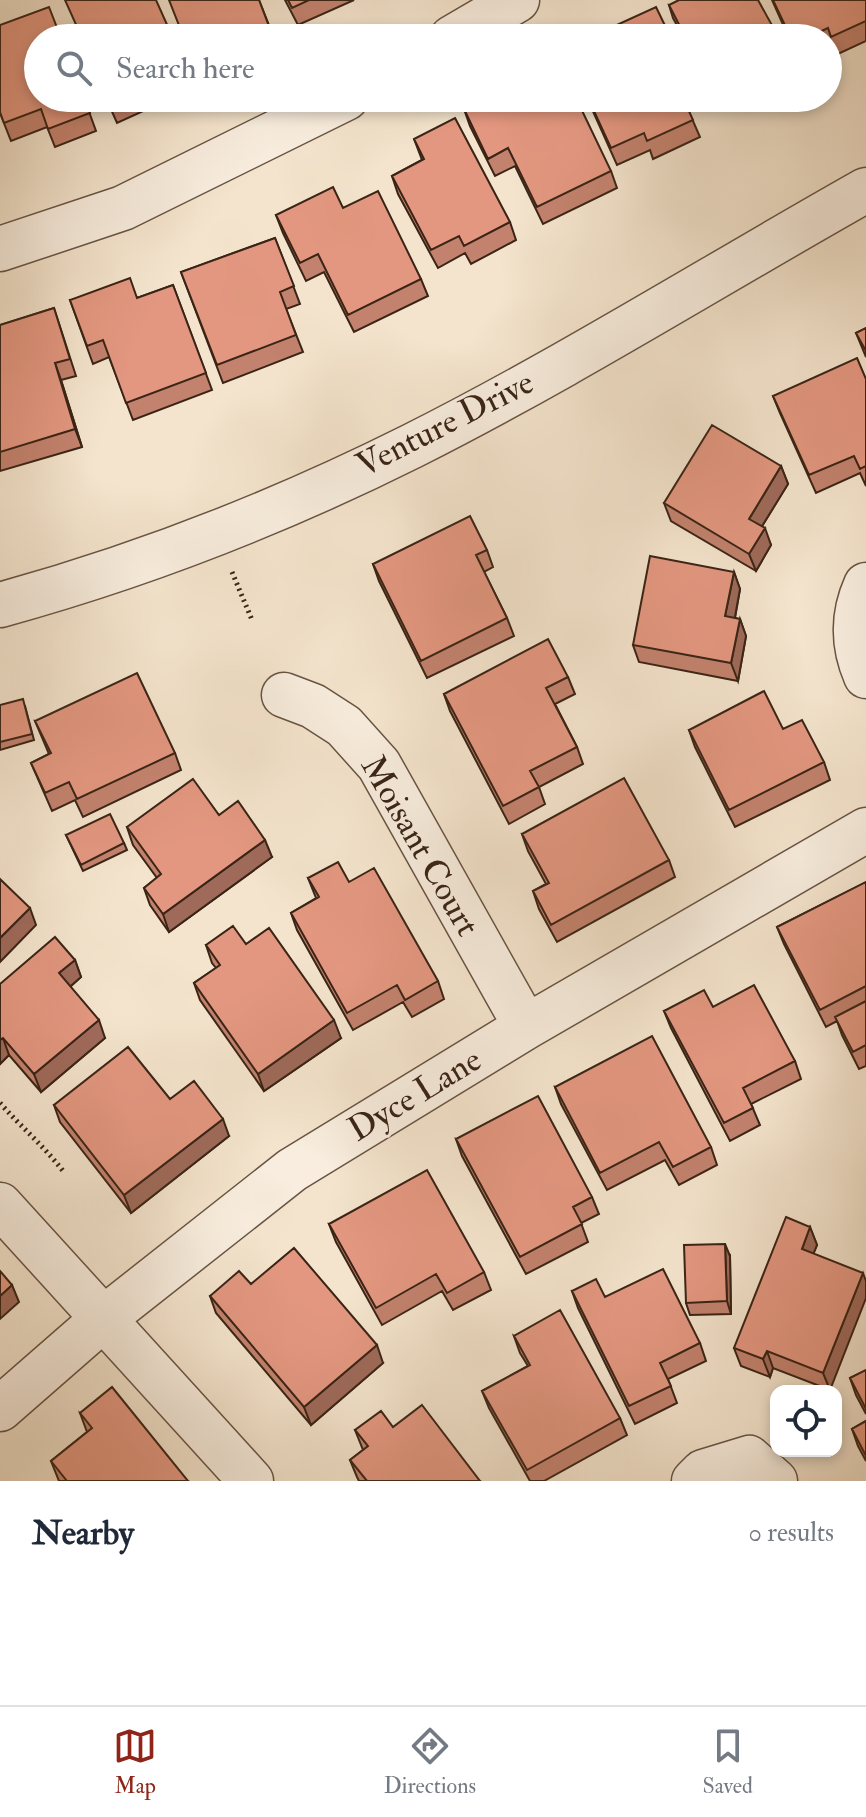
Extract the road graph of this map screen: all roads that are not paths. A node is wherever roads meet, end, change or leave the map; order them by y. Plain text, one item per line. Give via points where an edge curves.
1 (517, 0) edge
2 (476, 24) edge
3 (318, 112) edge
4 (866, 190) edge
5 (0, 249) edge
6 (866, 585) edge
7 (0, 605) edge
8 (866, 676) edge
9 (284, 695) dead end
10 (866, 830) edge
11 (526, 1027) junction
12 (0, 1205) edge
13 (103, 1319) junction
14 (0, 1409) edge
15 (251, 1481) edge
16 (694, 1481) edge
17 (775, 1481) edge

1 - 2 street
3 - 5 street via 123,208
4 - 7 street, Venture Drive via 409,447 217,534
6 - 8 street via 855,623 857,654
9 - 11 street, Moisant Court via 344,726 379,765
10 - 11 street, Dyce Lane
11 - 13 street, Dyce Lane via 292,1170
12 - 13 street
13 - 14 street, Dyce Lane
13 - 15 street
16 - 17 street via 703,1472 749,1458

